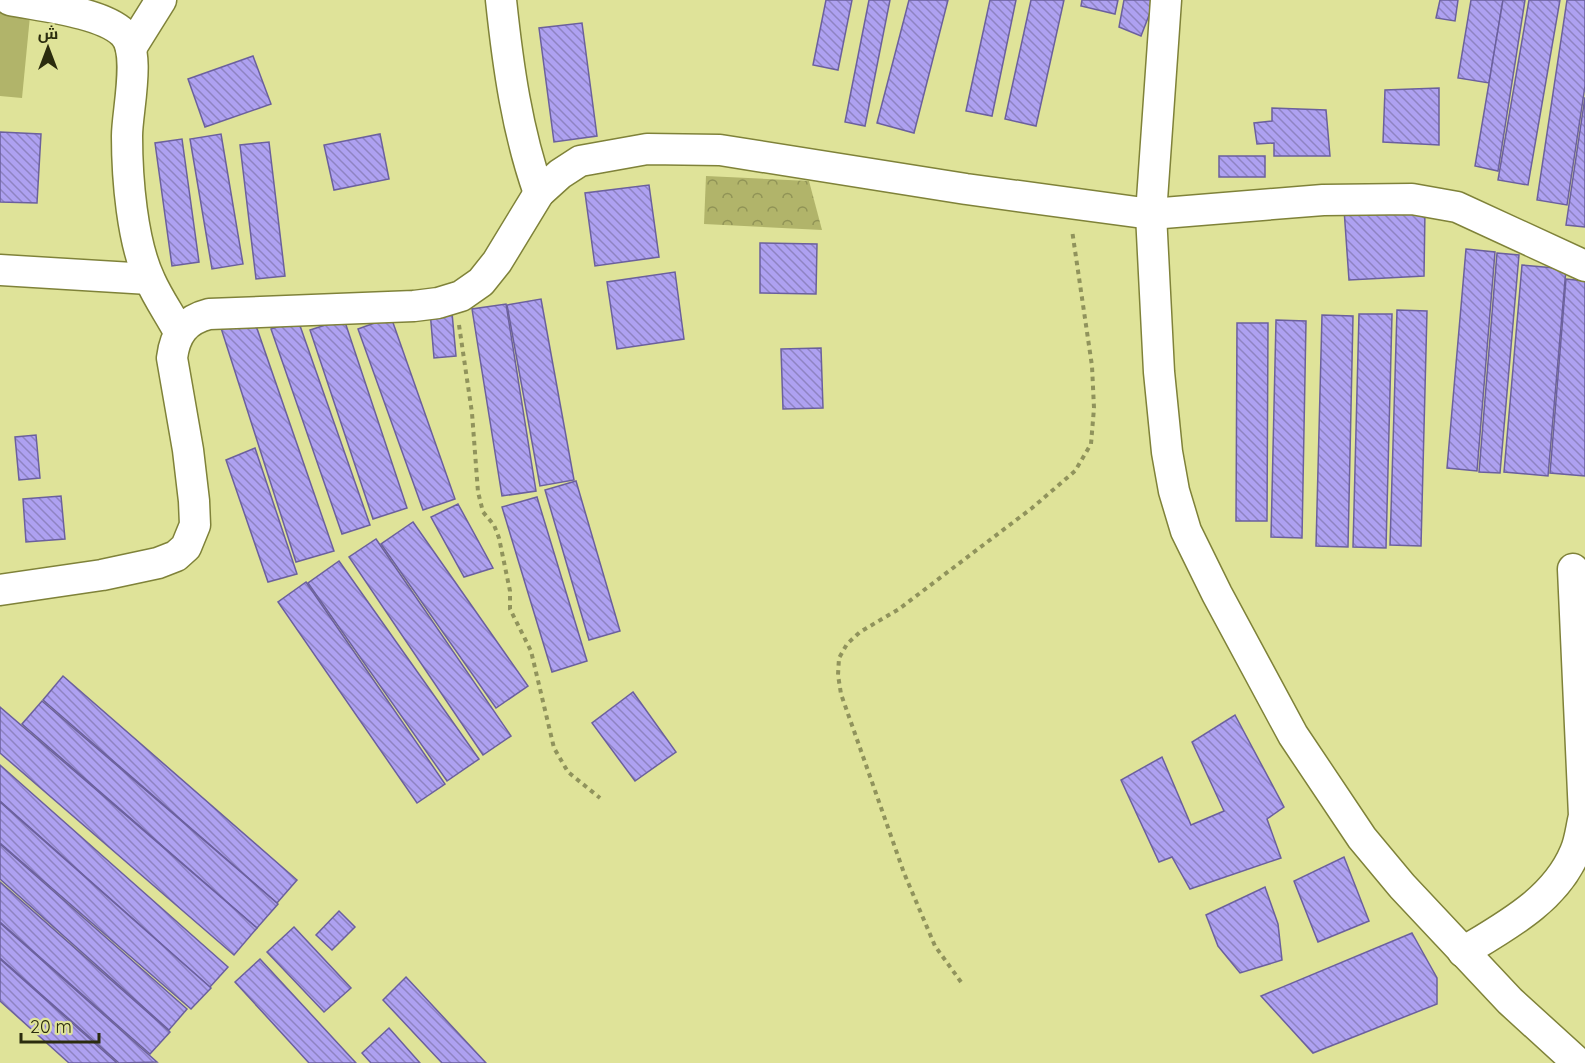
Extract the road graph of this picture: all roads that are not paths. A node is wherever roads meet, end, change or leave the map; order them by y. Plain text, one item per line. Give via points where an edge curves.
1 (9, 0) edge
2 (161, 0) edge
3 (501, 0) edge
4 (1166, 0) edge
5 (131, 48) junction
6 (539, 193) junction
7 (1151, 214) junction
8 (1585, 266) edge
9 (0, 270) edge
10 (149, 279) junction
11 (179, 332) junction
12 (1573, 569) dead end
13 (2, 593) edge
14 (1463, 952) junction
15 (1578, 1063) edge

1 - 5 street via 104,21 124,34
2 - 5 street
3 - 6 street via 507,63 526,156
4 - 7 street
5 - 10 street via 129,183 138,241
6 - 7 street via 580,161 596,157 647,149 720,150
6 - 11 street via 497,262 481,282 457,298 414,306 209,314
7 - 8 street via 1323,200 1412,199 1457,207
7 - 14 street via 1167,452 1186,531 1293,735 1362,838
9 - 10 street
10 - 11 street
11 - 13 street via 172,358 192,474 195,525 186,547 158,563
12 - 14 street via 1584,816 1575,852 1542,898 1508,925
14 - 15 street

